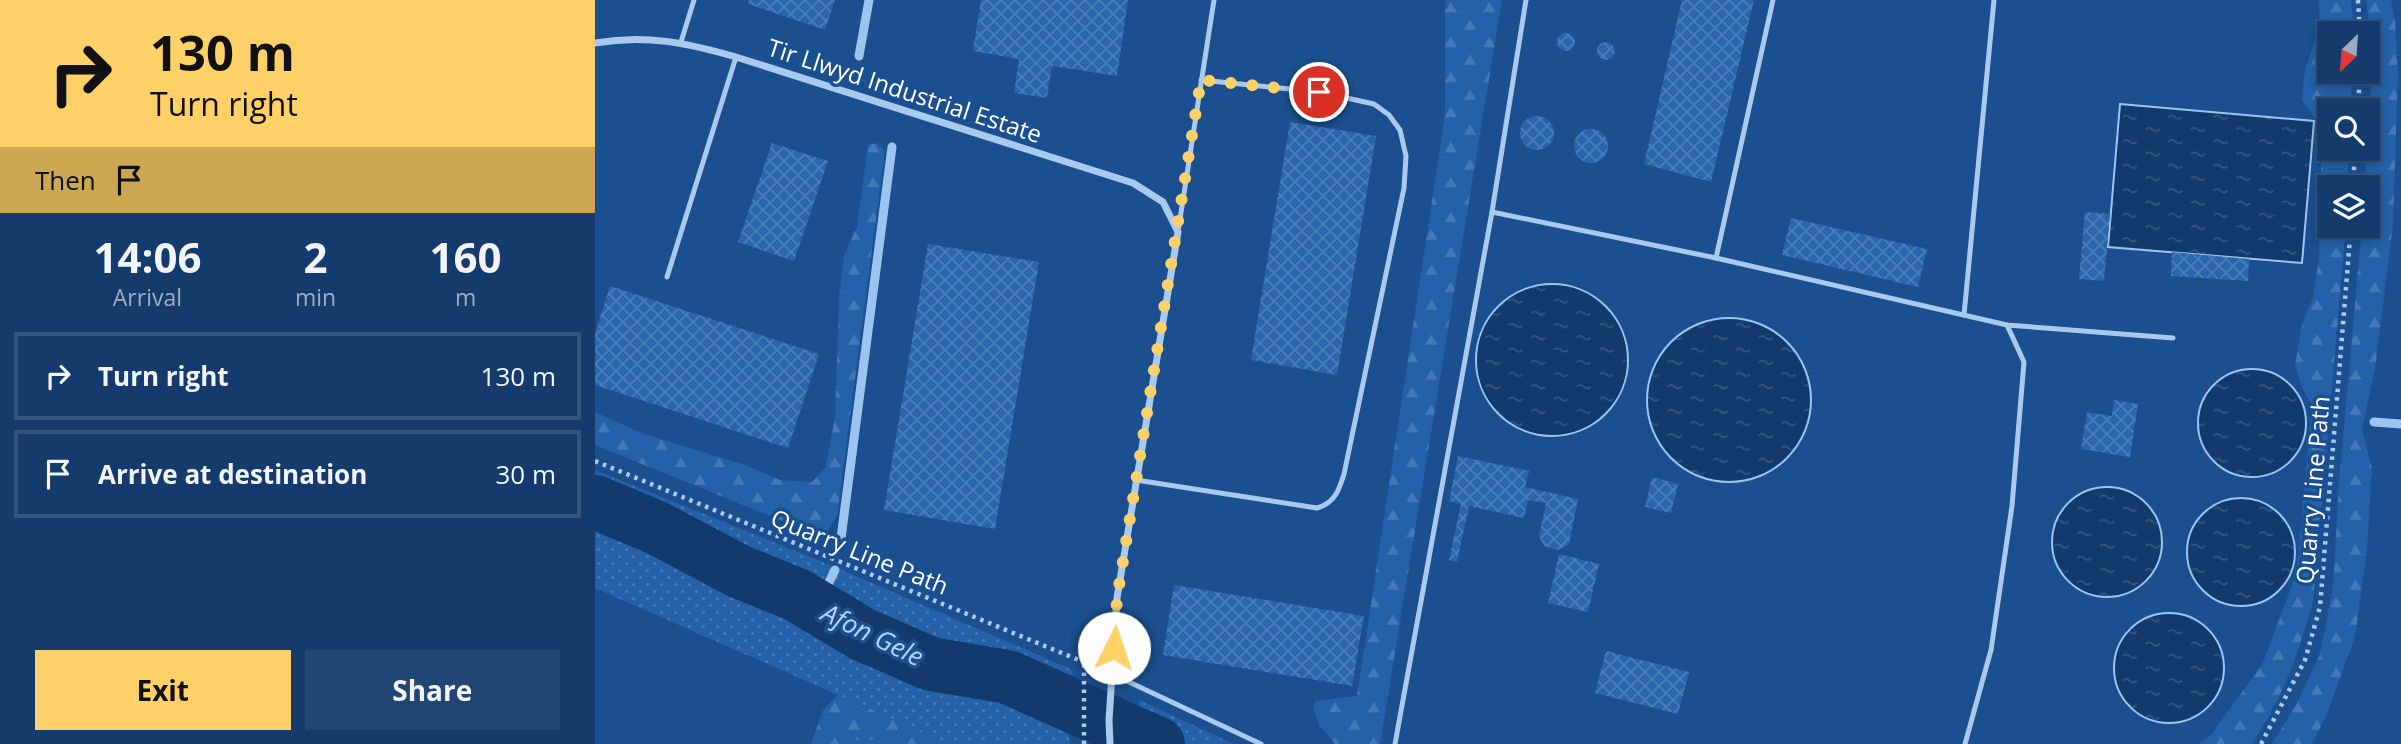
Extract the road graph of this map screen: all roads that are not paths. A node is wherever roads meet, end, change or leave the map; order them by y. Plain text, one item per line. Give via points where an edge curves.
1 (694, 0) edge
2 (1214, 0) edge
3 (1526, 0) edge
4 (1773, 0) edge
5 (1994, 0) edge
6 (681, 42) junction
7 (595, 43) edge
8 (736, 57) junction
9 (1201, 80) junction
10 (1492, 212) junction
11 (1178, 232) junction
12 (1716, 258) junction
13 (667, 276) dead end
14 (1964, 314) junction
15 (2007, 325) junction
16 (2173, 338) dead end
17 (1136, 480) junction
18 (1112, 674) junction
19 (1110, 744) edge
20 (1261, 744) edge
21 (1395, 744) edge
22 (1965, 744) edge

1 - 6 lane
2 - 9 lane
3 - 10 lane
4 - 12 lane
5 - 14 lane
6 - 7 street, Tir Llwyd Industrial Estate via 625,38
6 - 8 street, Tir Llwyd Industrial Estate
8 - 11 street, Tir Llwyd Industrial Estate via 1133,183 1163,202
8 - 13 lane
9 - 11 lane
9 - 17 lane via 1319,92 1374,104 1400,130 1406,156 1404,188 1344,474 1334,499 1317,508
10 - 12 lane
10 - 21 lane
11 - 17 street
12 - 14 lane
14 - 15 lane
15 - 16 lane
15 - 22 lane via 2024,362 2012,506 1991,650
17 - 18 street via 1117,598
18 - 19 street
18 - 20 lane

